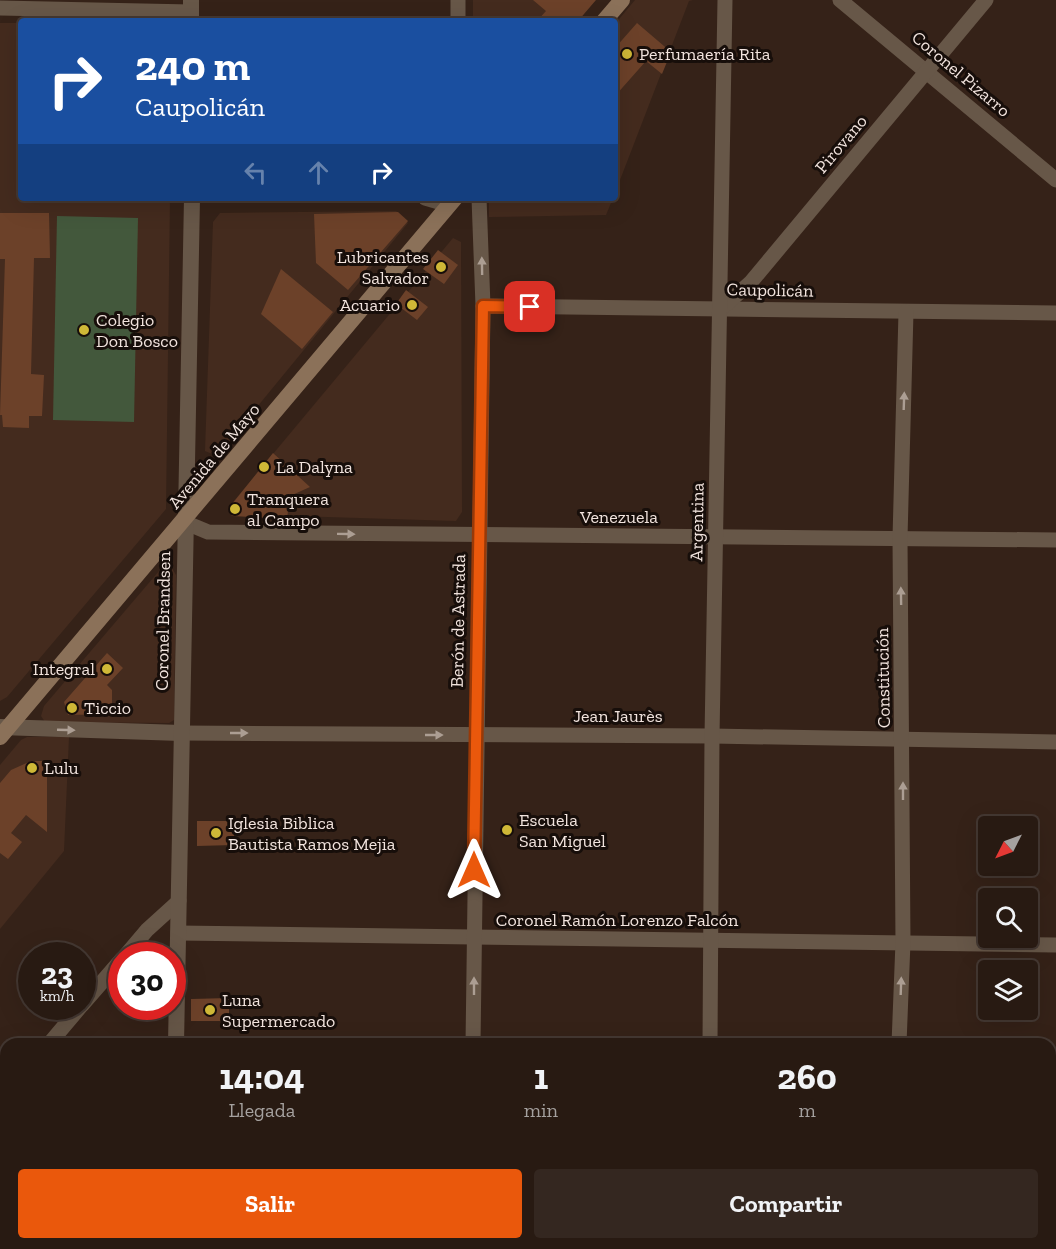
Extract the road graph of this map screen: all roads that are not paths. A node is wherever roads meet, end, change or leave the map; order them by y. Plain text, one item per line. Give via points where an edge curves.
1 (1, 0) edge
2 (458, 0) edge
3 (622, 0) edge
4 (725, 0) edge
5 (840, 0) edge
6 (987, 0) edge
7 (0, 8) edge
8 (191, 11) edge
9 (458, 18) edge
10 (607, 18) edge
11 (928, 70) junction
12 (1056, 180) edge
13 (192, 201) edge
14 (479, 201) edge
15 (452, 202) edge
16 (483, 306) junction
17 (721, 309) junction
18 (906, 312) junction
19 (1056, 313) edge
20 (184, 522) junction
21 (478, 536) junction
22 (716, 537) junction
23 (900, 538) junction
24 (1056, 540) edge
25 (3, 730) edge
26 (181, 733) junction
27 (476, 735) junction
28 (712, 736) junction
29 (903, 741) junction
30 (1056, 742) edge
31 (179, 900) junction
32 (178, 933) junction
33 (474, 938) junction
34 (709, 939) junction
35 (137, 942) edge
36 (903, 942) junction
37 (1056, 945) edge
38 (108, 975) edge
39 (96, 990) edge
40 (70, 1020) edge
41 (54, 1038) edge
42 (176, 1038) edge
43 (473, 1038) edge
44 (710, 1038) edge
45 (899, 1038) edge

1 - 7 street
2 - 9 street
3 - 10 main road
4 - 17 street, Argentina
5 - 11 street, Coronel Pizarro
6 - 11 street, Pirovano
7 - 8 street
11 - 12 street, Coronel Pizarro
11 - 17 street, Pirovano via 751,282
13 - 20 street, Coronel Brandsen
16 -> 14 street, Berón de Astrada
15 - 20 main road, Avenida de Mayo
16 - 17 street, Caupolicán
16 - 21 street, Berón de Astrada
17 - 18 street, Caupolicán
17 - 22 street, Argentina
18 - 19 street, Caupolicán
23 -> 18 street, Constitución
20 -> 21 street, Venezuela via 208,532
20 - 25 main road, Avenida de Mayo
20 - 26 street, Coronel Brandsen
21 - 22 street, Venezuela
21 - 27 street, Berón de Astrada
22 - 23 street, Venezuela
22 - 28 street, Argentina
23 - 24 street, Venezuela
29 -> 23 street, Constitución
25 -> 26 street
26 -> 27 street, Jean Jaurès
26 - 31 street, Coronel Brandsen
27 - 28 street, Jean Jaurès
27 - 33 street, Berón de Astrada
28 - 29 street, Jean Jaurès
28 - 34 street, Argentina
29 - 30 street, Jean Jaurès
36 -> 29 street, Constitución
31 - 32 street, Coronel Brandsen
31 - 35 street
32 - 33 street, Coronel Ramón Lorenzo Falcón
32 - 42 street, Coronel Brandsen
33 - 34 street, Coronel Ramón Lorenzo Falcón
43 -> 33 street, Berón de Astrada
34 - 36 street, Coronel Ramón Lorenzo Falcón
34 - 44 street, Argentina
36 - 37 street, Coronel Ramón Lorenzo Falcón
45 -> 36 street, Constitución
38 - 39 street
40 - 41 street

